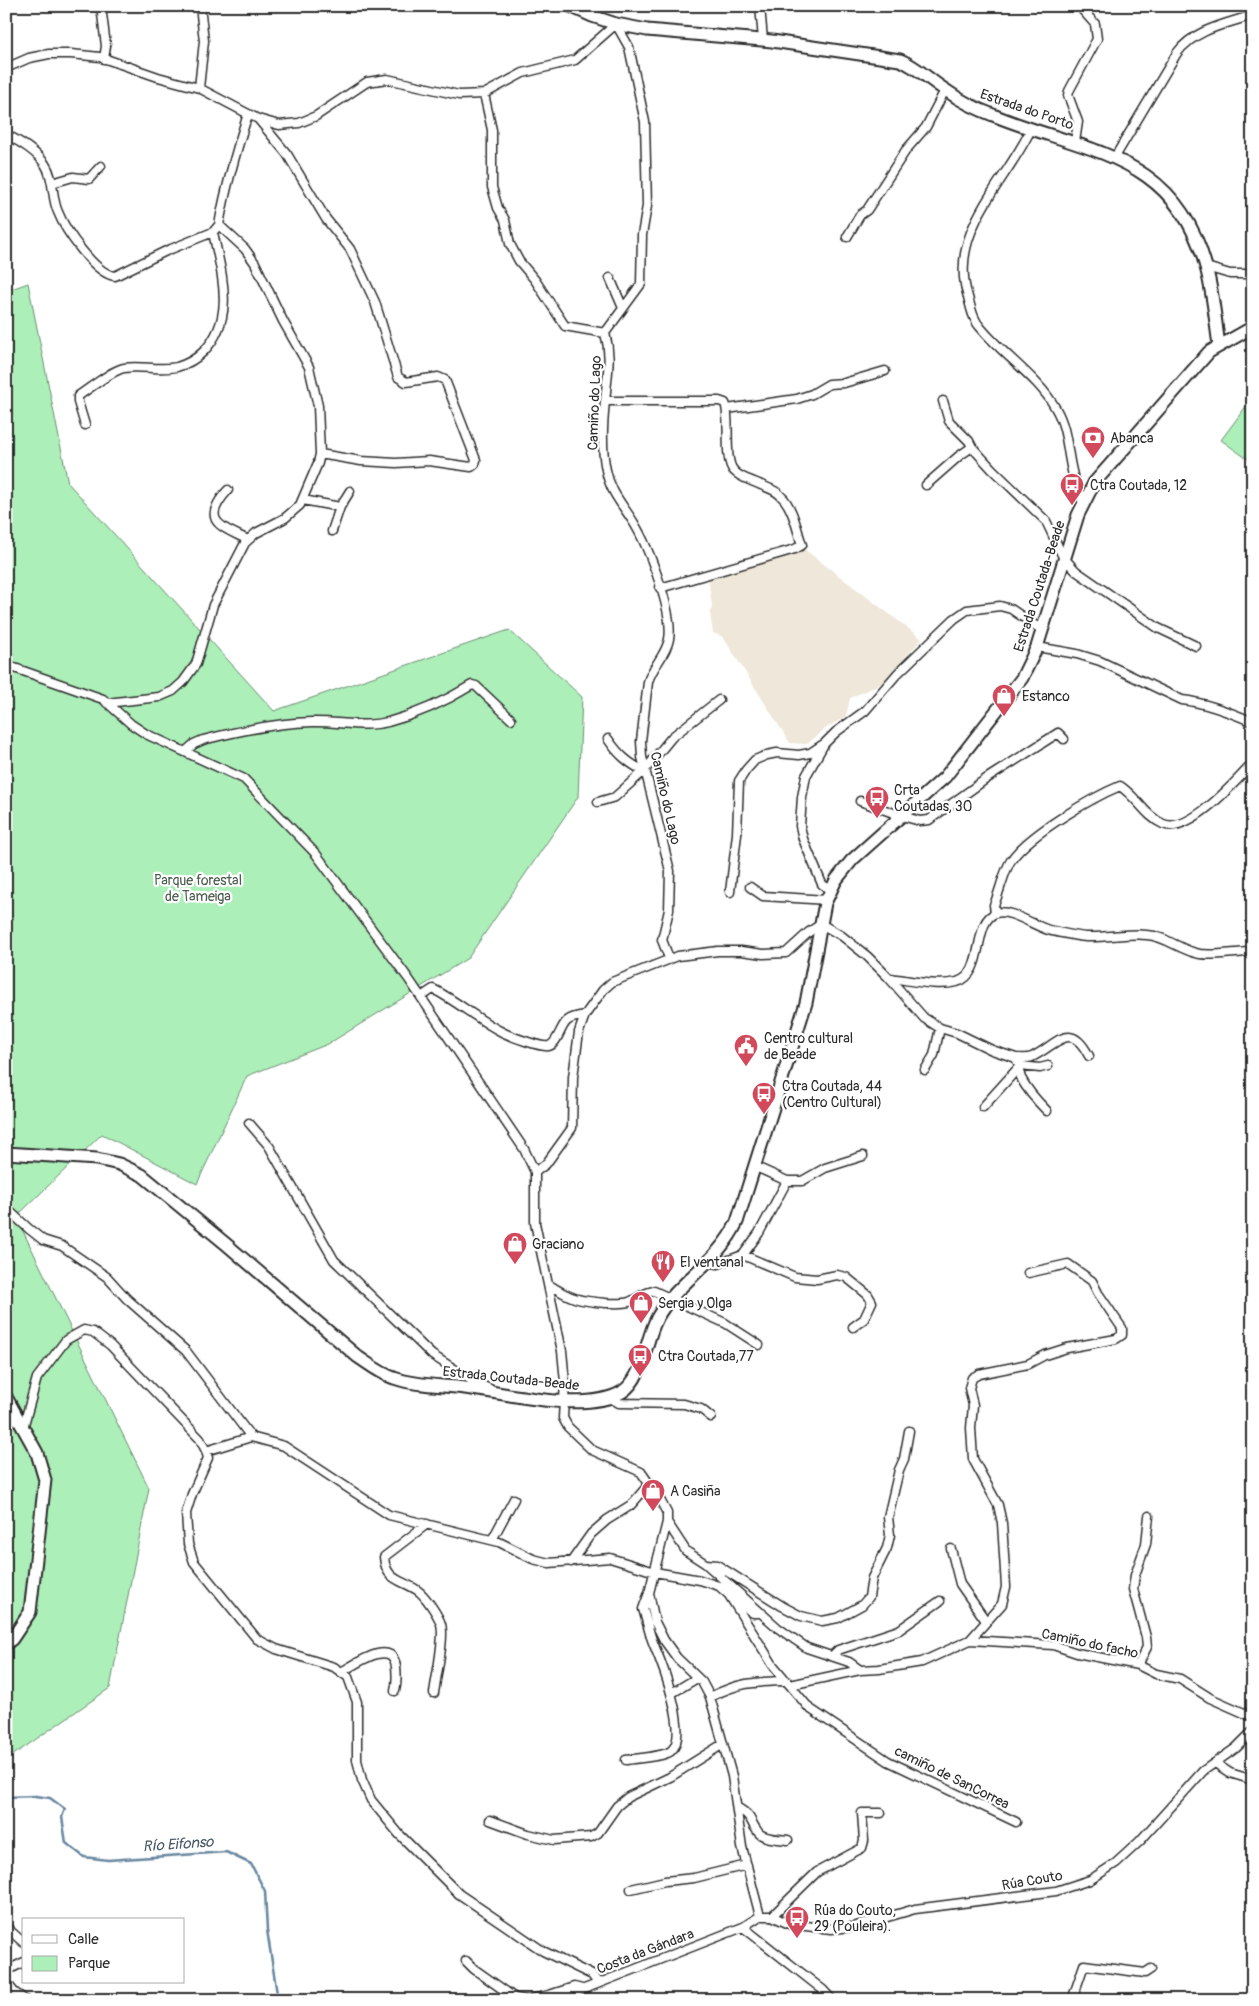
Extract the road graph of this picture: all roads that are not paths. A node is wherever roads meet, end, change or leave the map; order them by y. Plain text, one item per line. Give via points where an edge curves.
1 (101, 6) edge
2 (200, 6) edge
3 (570, 6) edge
4 (760, 6) edge
5 (1079, 6) edge
6 (1253, 15) edge
7 (616, 24) junction
8 (762, 40) junction
9 (104, 59) junction
10 (6, 68) edge
11 (199, 88) junction
12 (945, 90) junction
13 (484, 94) junction
14 (248, 114) junction
15 (258, 119) junction
16 (1031, 129) junction
17 (6, 134) edge
18 (1075, 142) junction
19 (1115, 157) junction
20 (100, 166) dead end
21 (52, 183) junction
22 (219, 224) junction
23 (213, 232) junction
24 (847, 237) dead end
25 (1206, 267) junction
26 (1253, 274) edge
27 (610, 278) dead end
28 (623, 308) junction
29 (1253, 328) edge
30 (605, 333) junction
31 (1219, 345) junction
32 (885, 371) dead end
33 (606, 401) junction
34 (943, 401) dead end
35 (727, 409) junction
36 (85, 426) dead end
37 (972, 447) junction
38 (320, 454) junction
39 (926, 485) dead end
40 (228, 490) dead end
41 (350, 491) dead end
42 (303, 500) junction
43 (1083, 503) junction
44 (340, 507) junction
45 (332, 531) dead end
46 (248, 540) junction
47 (1063, 557) junction
48 (660, 588) junction
49 (1042, 630) junction
50 (1196, 646) dead end
51 (1037, 647) junction
52 (6, 665) edge
53 (719, 700) dead end
54 (107, 703) junction
55 (511, 719) dead end
56 (1253, 722) edge
57 (608, 739) dead end
58 (1064, 739) dead end
59 (824, 744) junction
60 (185, 752) junction
61 (1253, 763) edge
62 (644, 771) junction
63 (860, 801) dead end
64 (598, 802) dead end
65 (902, 816) junction
66 (750, 887) dead end
67 (730, 892) dead end
68 (829, 895) junction
69 (995, 913) junction
70 (821, 924) junction
71 (1253, 952) edge
72 (669, 958) junction
73 (889, 978) junction
74 (421, 997) junction
75 (585, 1014) junction
76 (940, 1028) junction
77 (1089, 1056) dead end
78 (1016, 1058) junction
79 (1020, 1066) junction
80 (1048, 1066) dead end
81 (925, 1070) dead end
82 (983, 1107) dead end
83 (1047, 1110) dead end
84 (249, 1123) dead end
85 (6, 1153) edge
86 (863, 1156) dead end
87 (754, 1166) junction
88 (535, 1172) junction
89 (787, 1181) junction
90 (6, 1208) edge
91 (743, 1255) junction
92 (708, 1262) junction
93 (1028, 1273) dead end
94 (548, 1284) junction
95 (672, 1298) junction
96 (853, 1327) dead end
97 (759, 1345) dead end
98 (498, 1392) junction
99 (6, 1397) edge
100 (609, 1398) junction
101 (563, 1402) junction
102 (711, 1417) dead end
103 (23, 1428) junction
104 (909, 1431) dead end
105 (251, 1437) junction
106 (206, 1451) junction
107 (650, 1483) junction
108 (514, 1499) dead end
109 (1149, 1516) dead end
110 (668, 1522) junction
111 (427, 1524) junction
112 (492, 1540) junction
113 (951, 1549) dead end
114 (571, 1562) junction
115 (706, 1564) junction
116 (655, 1572) junction
117 (649, 1593) junction
118 (729, 1595) junction
119 (940, 1601) dead end
120 (762, 1613) junction
121 (986, 1621) junction
122 (970, 1640) junction
123 (6, 1644) edge
124 (832, 1656) junction
125 (1138, 1665) junction
126 (860, 1670) junction
127 (341, 1672) junction
128 (697, 1678) junction
129 (791, 1683) junction
130 (395, 1691) dead end
131 (434, 1693) dead end
132 (672, 1693) junction
133 (710, 1697) junction
134 (1253, 1717) edge
135 (1253, 1731) edge
136 (723, 1744) junction
137 (626, 1760) dead end
138 (1215, 1762) junction
139 (1253, 1780) edge
140 (738, 1808) junction
141 (880, 1813) dead end
142 (490, 1820) dead end
143 (1016, 1822) dead end
144 (788, 1840) dead end
145 (747, 1865) junction
146 (631, 1889) dead end
147 (760, 1916) junction
148 (772, 1916) junction
149 (6, 1927) edge
150 (743, 1927) junction
151 (22, 1941) edge
152 (466, 1960) dead end
153 (22, 1963) edge
154 (1151, 1969) dead end
155 (6, 1971) edge
156 (6, 1982) edge
157 (598, 1983) junction
158 (582, 1989) junction
159 (26, 2000) edge
160 (556, 2000) edge
161 (832, 2000) edge
162 (1072, 2000) edge

1 - 9 street via 106,46
2 - 11 street via 204,41
3 - 7 street, Estrada do Porto
4 - 8 street
5 - 18 street via 1095,24 1097,39 1068,94 1078,122
6 - 19 street via 1184,42
7 - 8 street, Estrada do Porto via 647,30
7 - 13 street via 575,60 523,73
7 - 28 street via 629,47 645,122 647,157 641,284
8 - 12 street, Estrada do Porto via 900,60
9 - 10 street via 49,54
9 - 11 street
11 - 14 street
12 - 16 street, Estrada do Porto via 971,106
12 - 24 street via 926,127 906,150
13 - 15 street via 459,95 387,80 367,82 316,116 299,123 279,125
13 - 30 street via 492,130 492,187 510,244 565,326
14 - 15 street
14 - 22 street
15 - 38 street via 287,154 326,219 350,248 377,309 398,377 406,382 438,377 445,380 476,460 471,467 429,461 361,461
16 - 18 street, Estrada do Porto
16 - 43 street via 976,218 966,248 963,278 976,323 1036,382 1055,407 1064,428 1072,472
17 - 21 street via 45,164
18 - 19 street, Estrada do Porto
19 - 25 street, Estrada do Porto via 1141,171 1173,200 1195,236
20 - 21 street via 90,179 73,177
21 - 23 street via 63,223 90,260 109,275 115,276
22 - 23 street
22 - 38 street via 255,263 310,367 318,406
23 - 36 street via 225,303 222,324 216,336 197,358 178,367 124,368 88,389 78,396
25 - 26 street via 1230,274
25 - 31 street, Estrada do Porto
27 - 28 street
28 - 30 street
29 - 31 street, Estrada Coutada-Beade
30 - 33 street, Camiño do Lago via 610,356
31 - 43 street, Estrada Coutada-Beade via 1102,473
32 - 35 street via 829,384 797,399
33 - 35 street via 719,401 725,403
33 - 48 street, Camiño do Lago via 604,438 610,485 644,542
34 - 37 street via 949,421
35 - 48 street via 731,466 740,475 783,497 802,545
37 - 39 street
37 - 47 street via 1046,521
38 - 42 street
40 - 46 street via 218,501 213,514 225,527
41 - 44 street
42 - 44 street
42 - 46 street via 286,518
43 - 47 street, Estrada Coutada-Beade
44 - 45 street
46 - 54 street via 213,605 198,658 183,682 159,697
47 - 49 street, Estrada Coutada-Beade
47 - 50 street via 1076,572 1124,606 1158,628
48 - 62 street, Camiño do Lago via 670,633 666,650 650,673 648,682 641,741
49 - 51 street, Estrada Coutada-Beade
49 - 59 street via 1006,607 966,610 897,674 865,711
51 - 56 street via 1100,661 1182,700 1195,701
51 - 65 street, Estrada Coutada-Beade via 1022,678 978,736 945,777
52 - 54 street
53 - 62 street via 672,737
54 - 60 street via 146,734
55 - 60 street via 476,686 472,686 431,707 388,722 276,725 202,740
57 - 62 street via 631,765
58 - 65 street via 1058,733 929,820 920,822
59 - 67 street via 799,756 777,753 755,760 739,781
59 - 68 street via 806,776 800,826
60 - 74 street via 244,778 316,854
61 - 69 street via 1206,808 1173,826 1163,824 1147,813 1120,786 1064,816 1023,846 1010,860 994,906
62 - 64 street via 615,797
62 - 72 street, Camiño do Lago via 670,871 669,910 662,940
63 - 65 street
65 - 68 street, Estrada Coutada-Beade via 852,860
66 - 68 street via 763,896
68 - 70 street, Estrada Coutada-Beade
69 - 71 street via 1006,912 1048,930 1085,937 1148,935 1199,954
69 - 73 street via 984,927 968,976 958,982 937,983
70 - 72 street via 781,954 718,951
70 - 73 street via 849,941
70 - 87 street, Estrada Coutada-Beade via 806,1003
72 - 75 street via 612,982
73 - 76 street via 924,1018
74 - 75 street via 433,989 502,1032 548,1047 554,1043 565,1022
74 - 88 street via 524,1149
75 - 88 street via 579,1032 573,1077 572,1128 546,1164
76 - 78 street via 957,1032
76 - 81 street via 934,1055
77 - 78 street via 1076,1037 1068,1036 1030,1058
78 - 79 street
79 - 80 street
79 - 82 street
79 - 83 street via 1020,1076
84 - 98 street via 269,1146 334,1260 432,1355
85 - 98 street, Estrada Coutada-Beade via 90,1158 129,1168 160,1188 378,1371 407,1381
86 - 89 street via 825,1168 802,1181
87 - 89 street
87 - 92 street, Estrada Coutada-Beade via 734,1229
88 - 94 street via 536,1223
89 - 91 street via 759,1233
90 - 105 street via 43,1240 62,1246 107,1276 186,1351
91 - 92 street via 718,1264
91 - 96 street via 795,1277 846,1277 872,1302 864,1318
92 - 95 street, Estrada Coutada-Beade
93 - 121 street via 1068,1264 1082,1272 1092,1281 1122,1328 1122,1334 1116,1339 1067,1348 1028,1364 972,1378 969,1388 973,1405 973,1459 998,1505 1006,1587 1002,1604
94 - 95 street via 581,1302 621,1304 654,1291
94 - 101 street via 562,1351
95 - 97 street via 725,1323
95 - 100 street, Estrada Coutada-Beade via 653,1327 633,1382 623,1392
98 - 101 street, Estrada Coutada-Beade
99 - 103 street
100 - 101 street, Estrada Coutada-Beade
100 - 102 street via 618,1403 684,1404 701,1409
101 - 107 street via 563,1418 568,1427 592,1450 641,1472
103 - 106 street via 37,1378 66,1340 84,1330 93,1332 110,1346 200,1439
103 - 123 street via 45,1480 30,1612
104 - 115 street via 888,1517 890,1535 887,1548 872,1578 869,1597 862,1605 838,1618 822,1621 801,1616 717,1565
105 - 106 street
105 - 111 street via 284,1446 389,1515
106 - 127 street via 208,1458 186,1513 188,1544 194,1562 258,1639 276,1649
107 - 110 street via 667,1513
107 - 114 street via 631,1505 591,1534
108 - 112 street
109 - 125 street via 1146,1544 1133,1589 1147,1647
110 - 115 street via 686,1551
110 - 116 street
111 - 112 street
111 - 131 street via 384,1557 385,1568 392,1577 418,1590 441,1624
112 - 114 street via 533,1559 549,1563
113 - 121 street via 960,1584
114 - 116 street via 610,1558
115 - 120 street
116 - 117 street
116 - 118 street via 700,1580 719,1586
117 - 128 street via 655,1622 664,1640
117 - 132 street via 643,1609
118 - 120 street via 753,1613
118 - 129 street via 768,1657
119 - 124 street via 899,1630 838,1650
120 - 124 street via 807,1648
121 - 122 street
122 - 125 street, Camiño do facho via 1053,1645
122 - 126 street via 922,1662
124 - 126 street
125 - 134 street, Camiño do facho via 1156,1674 1180,1679 1210,1698
126 - 129 street
127 - 130 street via 373,1655 391,1654 395,1659 398,1681
127 - 157 street via 348,1677 357,1702 358,1760 362,1780 371,1800 399,1834 459,1894 544,1951 592,1975
128 - 132 street
128 - 133 street
129 - 133 street via 748,1682
129 - 143 street, camiño de SanCorrea via 809,1708 888,1761
132 - 137 street via 677,1741 673,1750
133 - 136 street
135 - 138 street, Rúa Couto
136 - 140 street
136 - 142 street via 670,1777 628,1797 592,1838 554,1840
138 - 139 street via 1230,1773
138 - 148 street, Rúa Couto via 1140,1841 1116,1863 1090,1880 1056,1891 915,1909 853,1927 831,1929 789,1924
140 - 144 street via 750,1815 758,1833
140 - 145 street
141 - 148 street via 862,1813 862,1848 817,1872
145 - 146 street
145 - 147 street
147 - 148 street, Rúa Couto
147 - 150 street, Costa da Gándara
149 - 151 street
150 - 157 street, Costa da Gándara
150 - 161 street
152 - 158 street via 515,1998 527,2000 574,1987
153 - 155 street
154 - 162 street via 1145,1972 1084,1966
156 - 159 street
157 - 158 street, Costa da Gándara
158 - 160 street, Costa da Gándara

